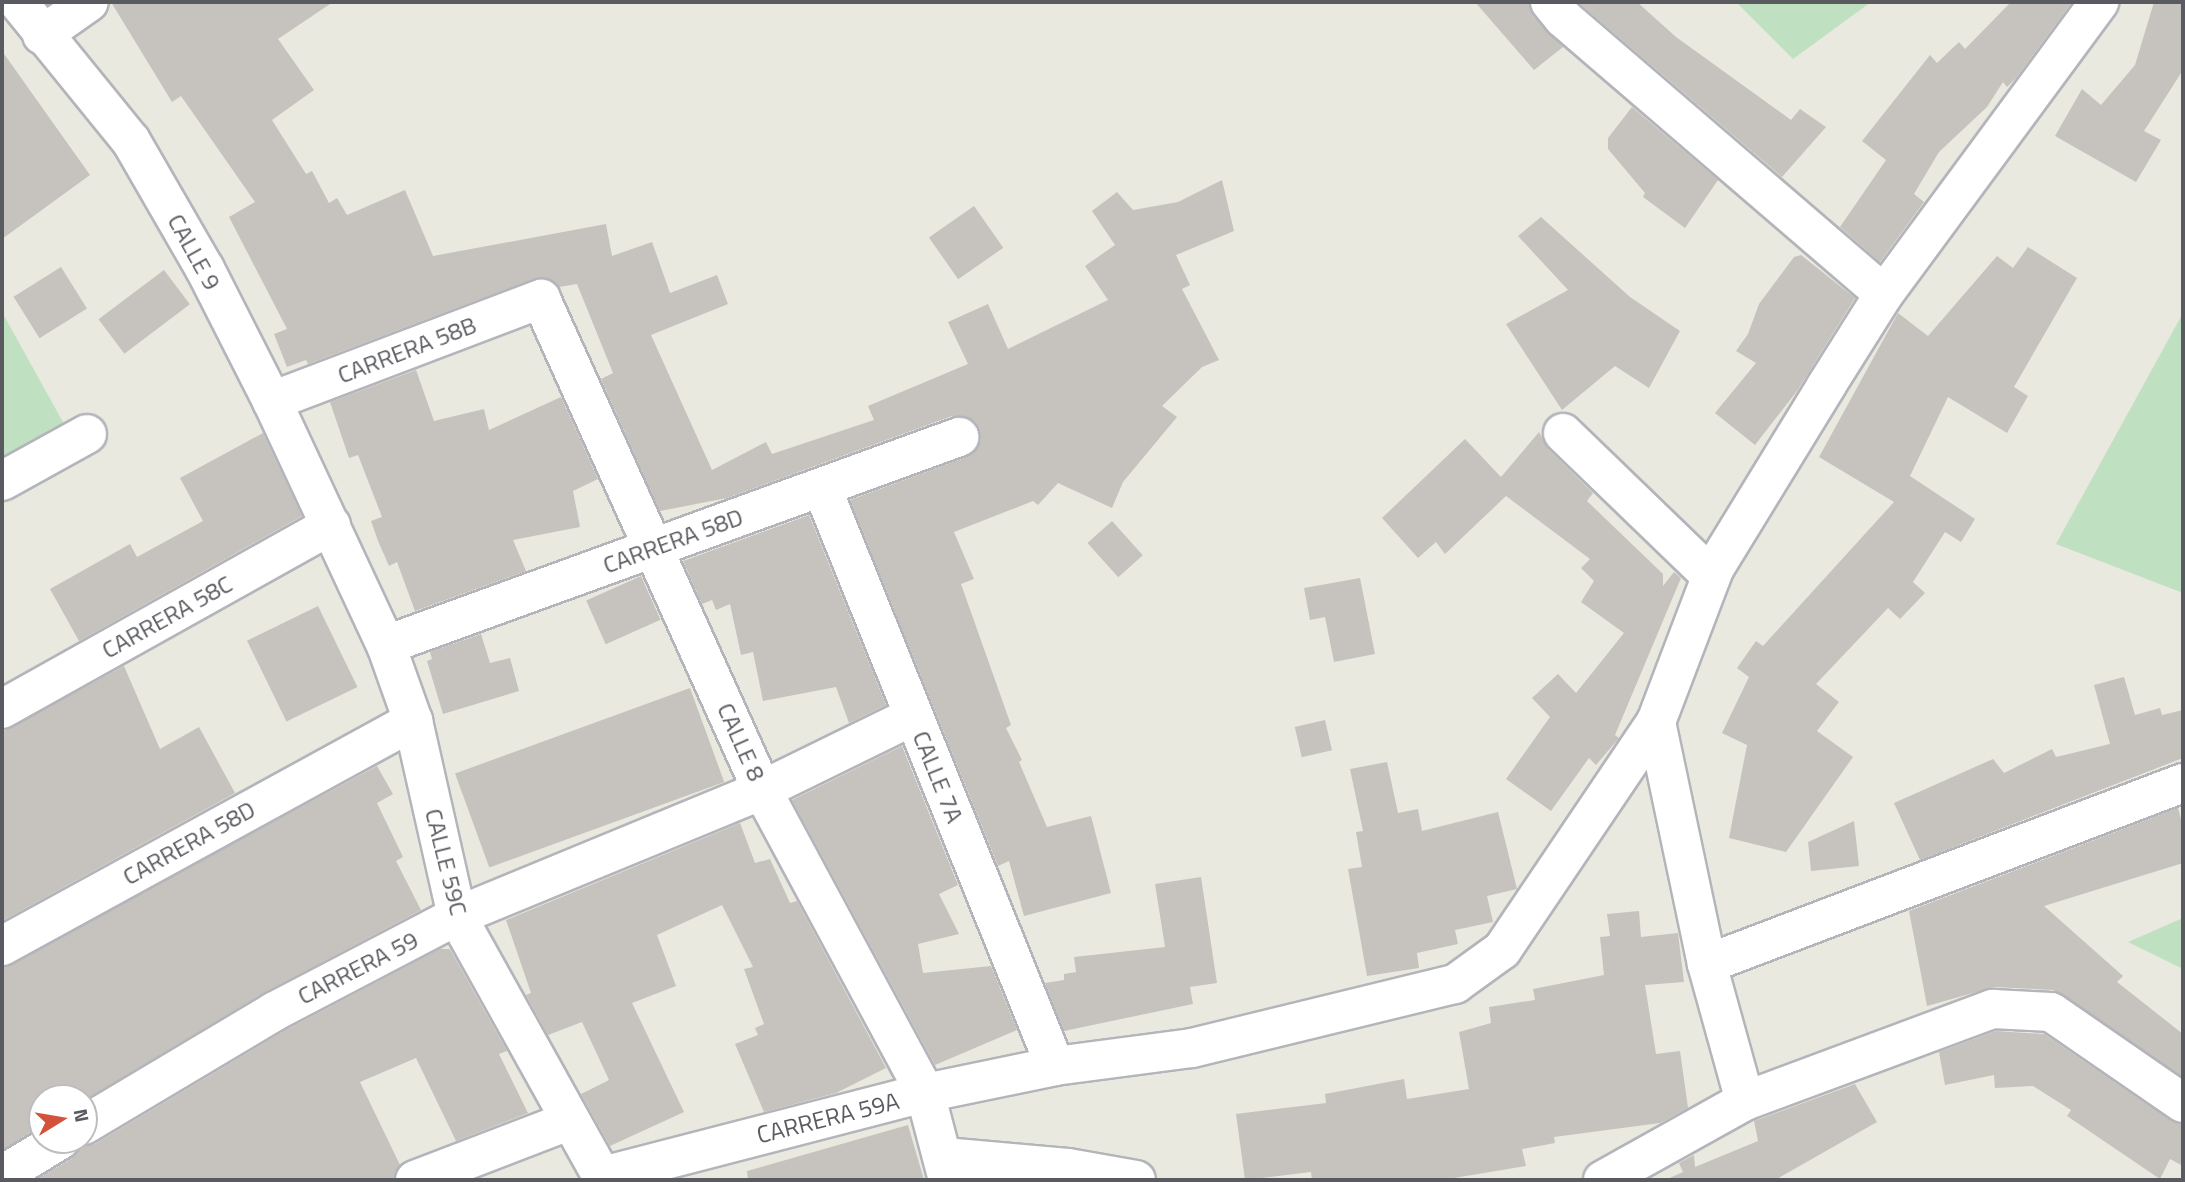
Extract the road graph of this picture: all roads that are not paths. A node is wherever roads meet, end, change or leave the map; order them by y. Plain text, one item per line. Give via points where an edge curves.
1 (18, 2) edge
2 (89, 2) edge
3 (1550, 2) edge
4 (2099, 2) edge
5 (42, 34) junction
6 (1884, 294) junction
7 (541, 299) joint
8 (272, 401) junction
9 (86, 433) dead end
10 (1563, 433) dead end
11 (959, 437) dead end
12 (2, 481) edge
13 (822, 488) junction
14 (331, 525) junction
15 (654, 545) junction
16 (1711, 576) junction
17 (386, 645) junction
18 (2, 709) edge
19 (913, 716) junction
20 (413, 721) junction
21 (1656, 722) junction
22 (2183, 783) edge
23 (762, 790) junction
24 (457, 916) junction
25 (2, 946) edge
26 (1707, 964) junction
27 (1055, 1066) junction
28 (925, 1093) junction
29 (1745, 1101) junction
30 (2183, 1104) edge
31 (98, 1117) edge
32 (569, 1121) junction
33 (37, 1154) edge
34 (946, 1169) edge
35 (2, 1175) edge
36 (603, 1178) edge
37 (415, 1180) edge
38 (1136, 1180) edge
39 (1603, 1180) edge

1 - 5 street, CALLE 9
2 - 5 street
3 - 6 street
4 - 6 street, CARRERA 59A
5 - 8 street, CALLE 9 via 131,141 205,269
6 - 16 street, CARRERA 59A
7 - 8 street, CARRERA 58B
7 - 15 street, CALLE 8
8 - 14 street, CALLE 9
9 - 12 street
10 - 16 street
11 - 13 street, CARRERA 58D
13 - 15 street, CARRERA 58D
13 - 19 street, CALLE 7A
14 - 17 street, CALLE 59C
14 - 18 street, CARRERA 58C
15 - 17 street, CARRERA 58D via 522,599
15 - 23 street, CALLE 8
16 - 21 street, CARRERA 59A
17 - 20 street, CALLE 59C
19 - 23 street, CARRERA 59
19 - 27 street, CALLE 7A
20 - 24 street, CALLE 59C
20 - 25 street, CARRERA 58D
21 - 26 street
21 - 27 street, CARRERA 59A via 1502,950 1455,984 1192,1048
22 - 26 street
23 - 24 street, CARRERA 59
23 - 28 street, CALLE 8
24 - 31 street, CARRERA 59 via 275,1011
24 - 32 street, CALLE 59C
26 - 29 street
27 - 28 street, CARRERA 59A
28 - 34 street, CALLE 8
28 - 36 street, CARRERA 59A
29 - 30 street via 1993,1009 2051,1012
29 - 39 street
32 - 36 street, CALLE 59C
32 - 37 street
33 - 35 street
34 - 38 street via 1068,1168

